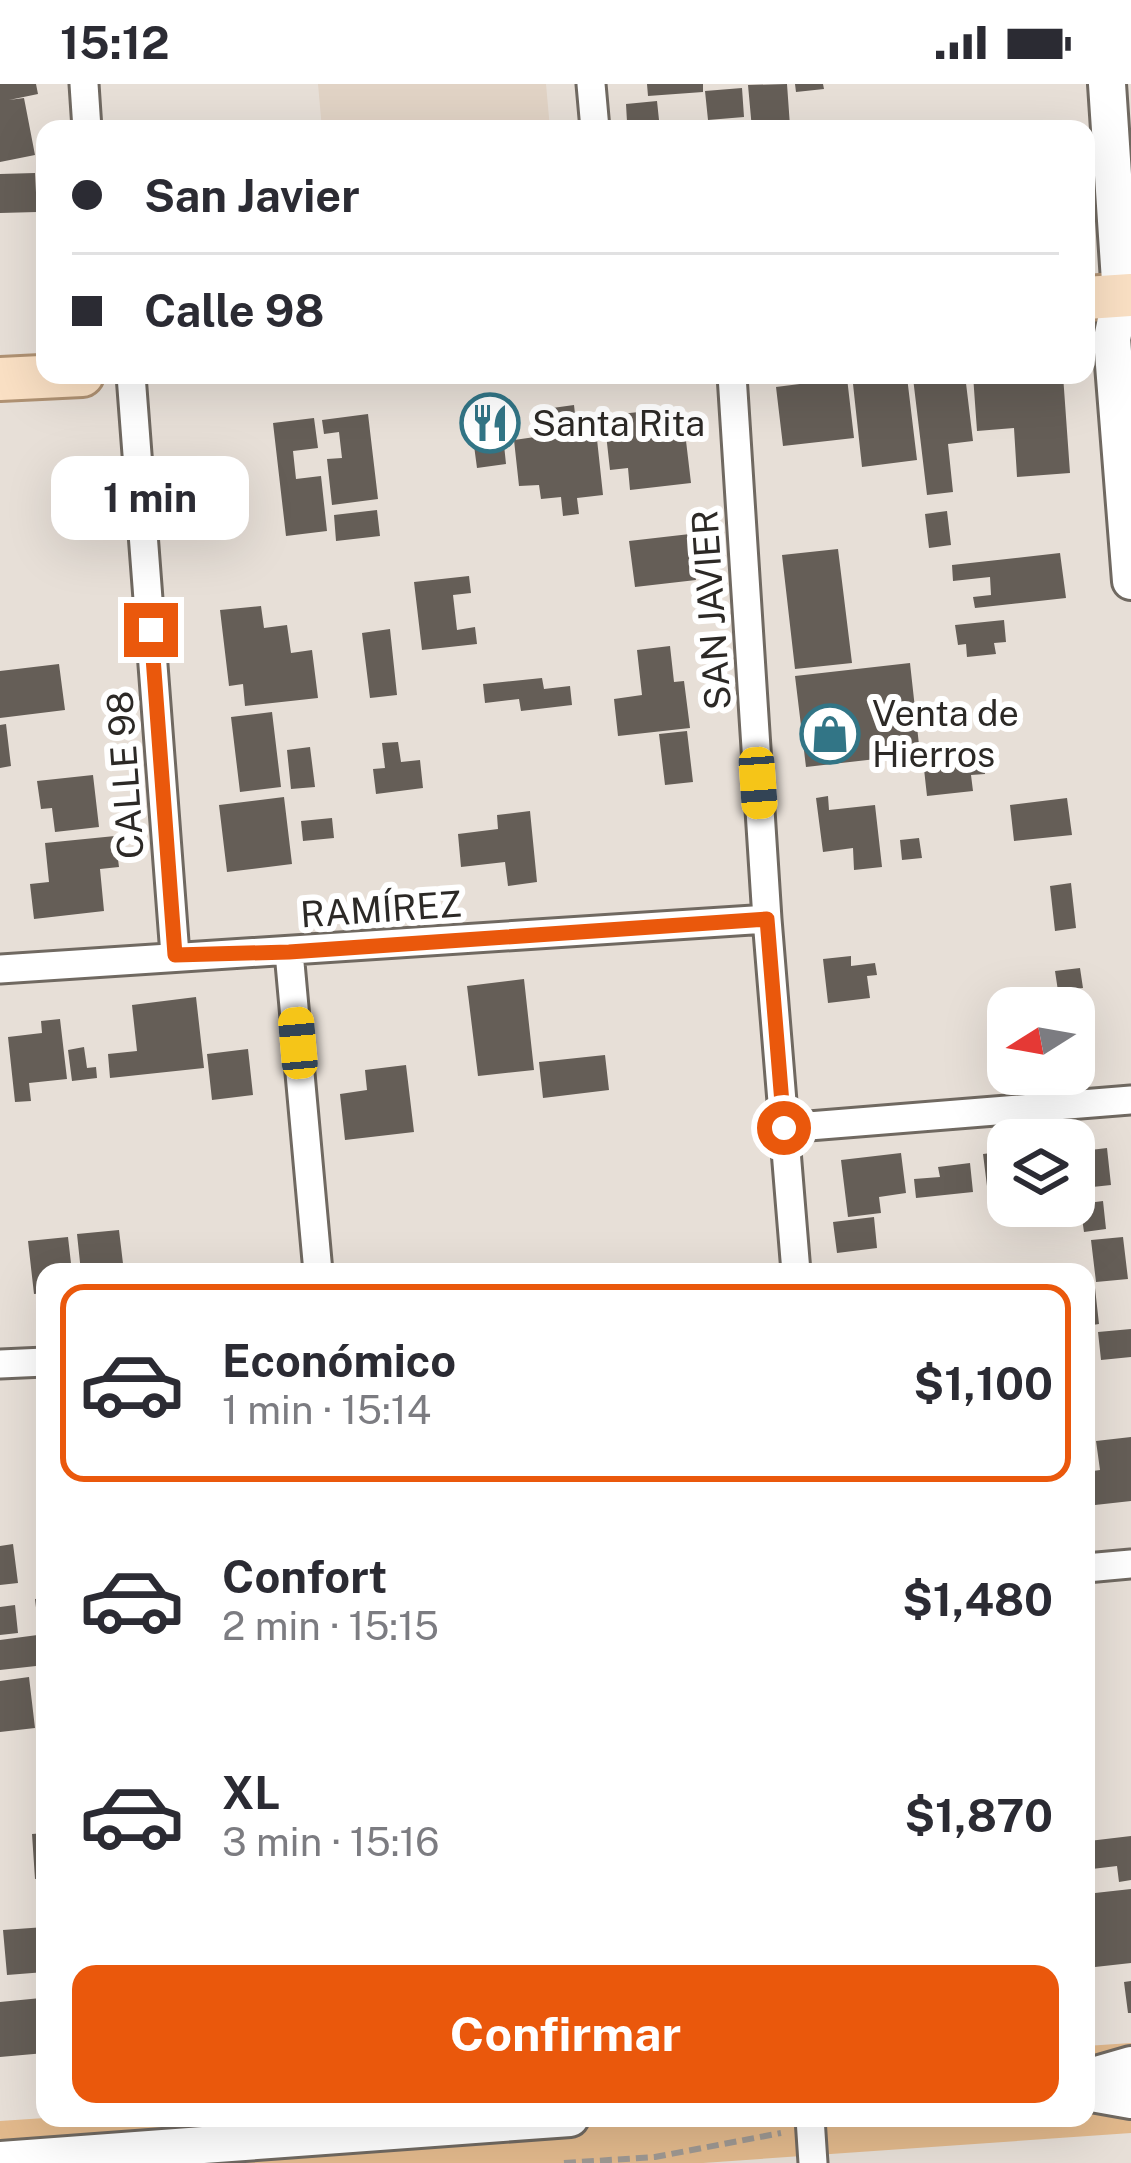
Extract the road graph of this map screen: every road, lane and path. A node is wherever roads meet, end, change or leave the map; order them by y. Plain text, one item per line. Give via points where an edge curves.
1 (84, 84) edge
2 (591, 84) edge
3 (1107, 84) edge
4 (86, 120) edge
5 (594, 120) edge
6 (1117, 299) edge
7 (36, 377) edge
8 (0, 379) edge
9 (132, 384) edge
10 (733, 384) edge
11 (1129, 506) edge
12 (1131, 581) edge
13 (767, 919) junction
14 (289, 952) junction
15 (175, 955) junction
16 (0, 968) edge
17 (1131, 1100) edge
18 (784, 1128) junction
19 (317, 1263) edge
20 (795, 1263) edge
21 (36, 1362) edge
22 (0, 1364) edge
23 (1131, 1564) edge
24 (1095, 1567) edge
25 (1131, 2065) edge
26 (1095, 2075) edge
27 (1095, 2094) edge
28 (1131, 2100) edge
29 (372, 2127) edge
30 (792, 2127) edge
31 (810, 2127) edge
32 (300, 2150) edge
33 (0, 2160) edge
34 (564, 2163) edge
35 (813, 2163) edge

1 - 4 street
2 - 5 street
3 - 6 main road
6 - 11 main road via 1112,339
7 - 8 main road
9 - 15 street, CALLE 98
10 - 13 street, SAN JAVIER
11 - 12 main road
13 - 14 street, RAMÍREZ
13 - 18 street, SAN JAVIER
14 - 15 street, RAMÍREZ
14 - 19 street
15 - 16 street, RAMÍREZ
17 - 18 street
18 - 20 street, SAN JAVIER
21 - 22 street
23 - 24 street
25 - 26 main road
27 - 28 main road
29 - 32 main road
30 - 34 path via 655,2157
31 - 35 street
32 - 33 main road

